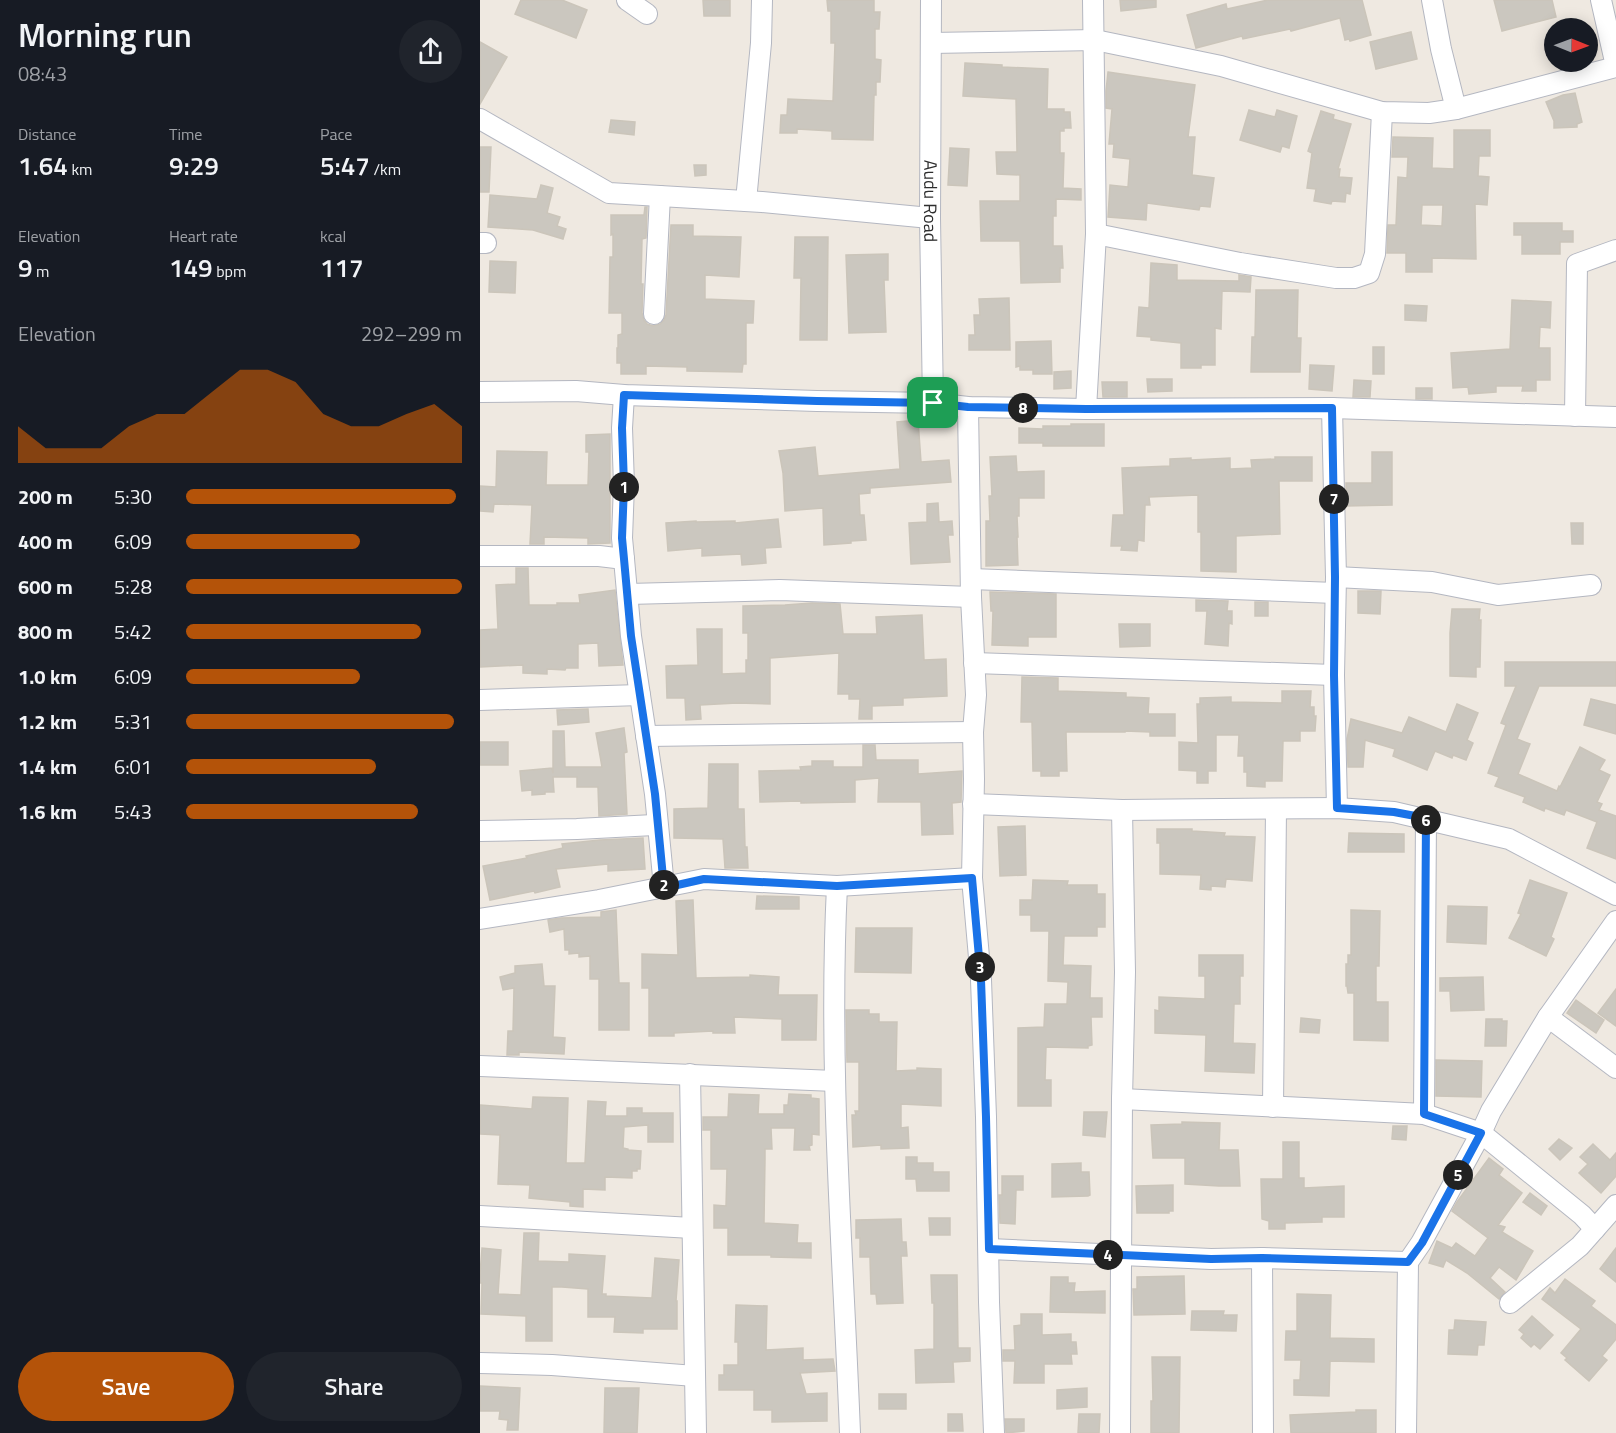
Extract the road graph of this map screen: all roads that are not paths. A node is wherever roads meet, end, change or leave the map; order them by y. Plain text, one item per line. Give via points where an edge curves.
1 (627, 0) edge
2 (762, 0) edge
3 (931, 0) edge
4 (1094, 0) edge
5 (1432, 0) edge
6 (1601, 0) edge
7 (647, 14) dead end
8 (1095, 40) junction
9 (931, 43) junction
10 (1616, 67) edge
11 (1456, 109) junction
12 (1382, 112) junction
13 (480, 119) edge
14 (660, 196) junction
15 (746, 201) junction
16 (930, 218) junction
17 (1096, 234) junction
18 (1616, 250) edge
19 (654, 314) dead end
20 (480, 392) edge
21 (624, 395) junction
22 (933, 403) junction
23 (968, 407) junction
24 (1332, 408) junction
25 (1086, 409) junction
26 (1575, 416) junction
27 (1616, 417) edge
28 (480, 556) edge
29 (624, 559) junction
30 (1335, 585) junction
31 (1591, 585) dead end
32 (971, 588) junction
33 (628, 594) junction
34 (974, 663) junction
35 (1334, 675) junction
36 (640, 695) junction
37 (480, 700) edge
38 (973, 732) junction
39 (646, 736) junction
40 (973, 804) junction
41 (1337, 808) junction
42 (1276, 809) junction
43 (1122, 810) junction
44 (1426, 818) junction
45 (654, 825) dead end
46 (480, 831) edge
47 (972, 878) junction
48 (837, 886) junction
49 (664, 888) junction
50 (1616, 895) edge
51 (480, 919) edge
52 (1616, 921) edge
53 (1548, 1017) junction
54 (480, 1066) edge
55 (1616, 1068) edge
56 (690, 1074) junction
57 (835, 1081) junction
58 (1122, 1100) junction
59 (1273, 1107) junction
60 (1424, 1114) junction
61 (1481, 1133) junction
62 (1616, 1205) edge
63 (480, 1216) edge
64 (692, 1228) junction
65 (1595, 1229) junction
66 (989, 1249) junction
67 (1121, 1256) junction
68 (1262, 1258) junction
69 (1408, 1262) junction
70 (1510, 1303) dead end
71 (480, 1363) edge
72 (695, 1376) junction
73 (696, 1433) edge
74 (850, 1433) edge
75 (994, 1433) edge
76 (1120, 1433) edge
77 (1263, 1433) edge
78 (1406, 1433) edge

1 - 7 street
2 - 15 street
3 - 9 street, Audu Road
4 - 8 street
5 - 11 street
6 - 10 street
8 - 9 street
8 - 12 street via 1221,66
8 - 17 street
9 - 16 street, Audu Road
10 - 11 street
11 - 12 street
12 - 17 street via 1375,254 1369,273 1336,278
13 - 14 street via 609,194
14 - 15 street
14 - 19 street
15 - 16 street
16 - 22 street, Audu Road
17 - 25 street
18 - 26 street via 1577,264
20 - 21 street
21 - 22 street
21 - 29 street
22 - 23 street
23 - 25 street
23 - 32 street
24 - 25 street
24 - 26 street
24 - 30 street
26 - 27 street
28 - 29 street
29 - 33 street
30 - 31 street via 1432,582 1498,595
30 - 32 street
30 - 35 street
32 - 33 street
32 - 34 street
33 - 36 street
34 - 35 street
34 - 38 street
35 - 41 street
36 - 37 street
36 - 39 street
38 - 39 street
38 - 40 street
39 - 49 street
40 - 43 street
40 - 47 street
41 - 42 street
41 - 44 street
42 - 43 street
42 - 59 street
43 - 58 street
44 - 50 street via 1509,839
44 - 60 street
45 - 46 street
47 - 48 street
47 - 66 street via 981,980
48 - 49 street via 704,879
48 - 57 street via 833,953
49 - 51 street
52 - 53 street
53 - 55 street
53 - 61 street
54 - 56 street
56 - 57 street
56 - 64 street
57 - 74 street
58 - 59 street
58 - 67 street
59 - 60 street
60 - 61 street
61 - 65 street
61 - 69 street
62 - 65 street
63 - 64 street
64 - 72 street
65 - 70 street
66 - 67 street
66 - 75 street
67 - 68 street
67 - 76 street
68 - 69 street
68 - 77 street
69 - 78 street
71 - 72 street
72 - 73 street

